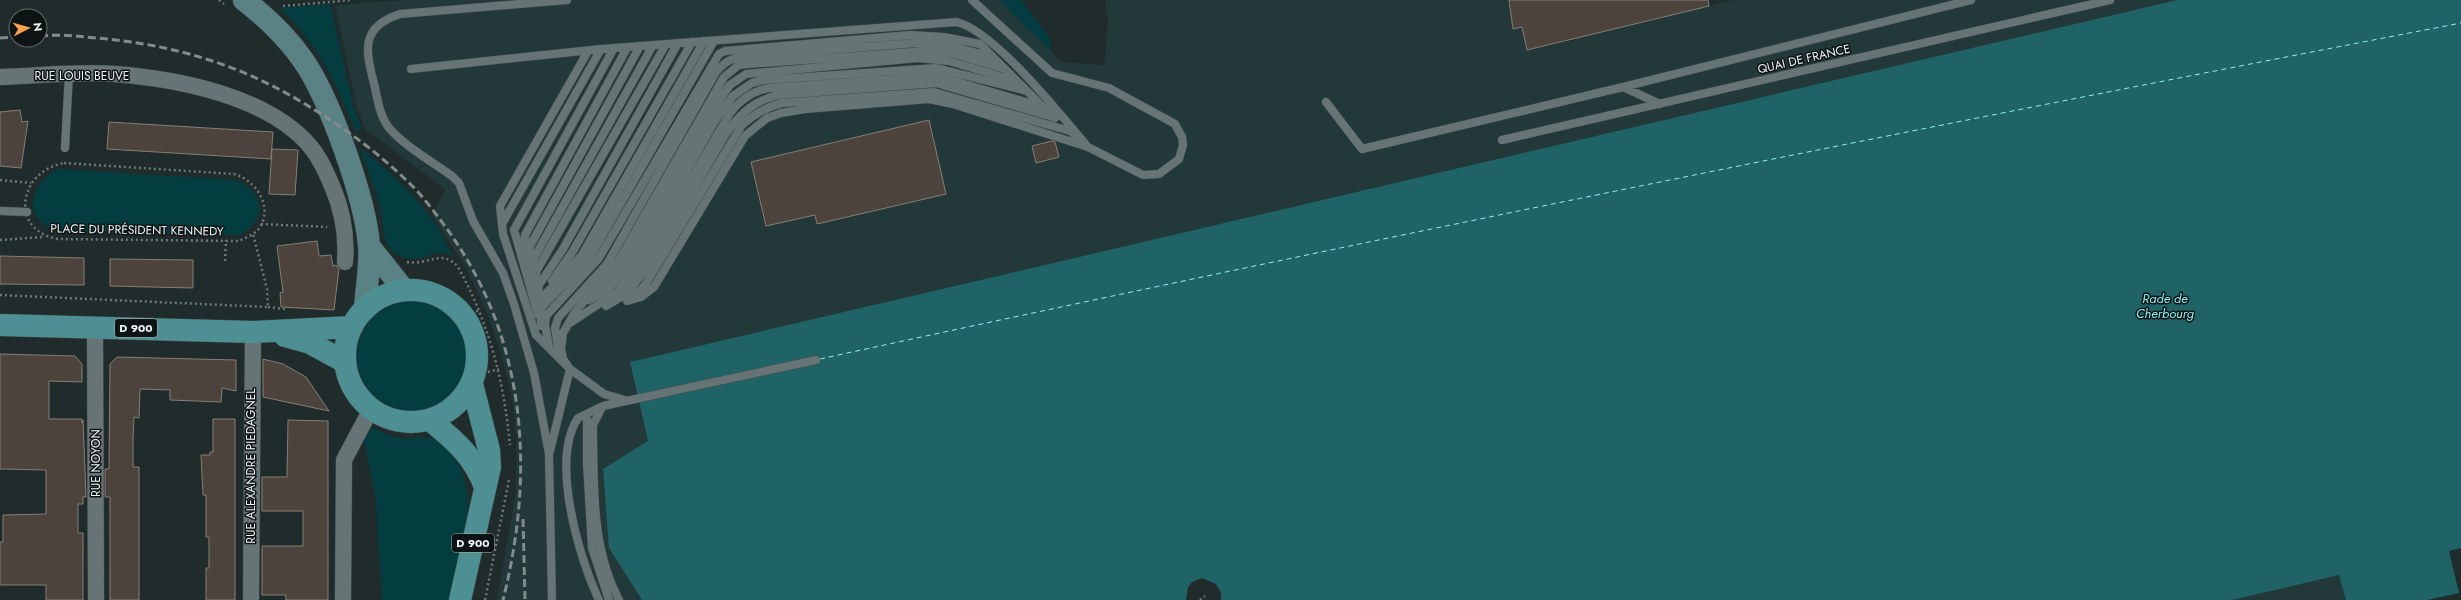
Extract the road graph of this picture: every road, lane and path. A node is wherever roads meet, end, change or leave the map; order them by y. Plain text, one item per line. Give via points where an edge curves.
1 (219, 0) edge
2 (352, 0) edge
3 (567, 0) edge
4 (972, 0) edge
5 (1971, 0) edge
6 (2110, 0) edge
7 (246, 4) edge
8 (276, 6) dead end
9 (704, 41) junction
10 (714, 41) junction
11 (692, 42) junction
12 (678, 43) junction
13 (666, 44) junction
14 (653, 45) junction
15 (640, 46) junction
16 (614, 48) junction
17 (627, 48) junction
18 (601, 50) junction
19 (588, 51) junction
20 (994, 57) junction
21 (410, 69) dead end
22 (1005, 69) junction
23 (69, 74) junction
24 (0, 77) edge
25 (1018, 81) junction
26 (1623, 87) junction
27 (1028, 91) junction
28 (1326, 102) dead end
29 (1660, 104) junction
30 (1043, 107) junction
31 (1055, 118) junction
32 (1070, 131) junction
33 (1502, 140) dead end
34 (1088, 147) junction
35 (65, 148) dead end
36 (0, 180) edge
37 (31, 183) junction
38 (0, 211) edge
39 (27, 212) junction
40 (261, 224) junction
41 (502, 224) junction
42 (345, 227) junction
43 (253, 234) junction
44 (44, 236) junction
45 (0, 240) edge
46 (226, 240) junction
47 (548, 243) junction
48 (369, 246) junction
49 (590, 257) junction
50 (225, 261) dead end
51 (524, 261) junction
52 (345, 262) dead end
53 (642, 262) junction
54 (383, 263) junction
55 (528, 275) junction
56 (531, 287) junction
57 (404, 290) junction
58 (0, 296) edge
59 (627, 301) junction
60 (536, 302) junction
61 (607, 305) junction
62 (365, 309) junction
63 (471, 311) junction
64 (588, 311) junction
65 (575, 312) junction
66 (0, 325) edge
67 (567, 326) junction
68 (95, 327) junction
69 (352, 327) junction
70 (542, 331) junction
71 (263, 332) junction
72 (549, 346) junction
73 (559, 357) junction
74 (816, 360) dead end
75 (345, 362) junction
76 (499, 368) dead end
77 (570, 368) junction
78 (472, 384) junction
79 (633, 400) junction
80 (603, 406) junction
81 (372, 409) junction
82 (587, 414) junction
83 (430, 420) junction
84 (549, 454) junction
85 (485, 487) junction
86 (1205, 596) dead end
87 (96, 600) edge
88 (250, 600) edge
89 (343, 600) edge
90 (460, 600) edge
91 (552, 600) edge
92 (599, 600) edge
93 (609, 600) edge
94 (619, 600) edge
95 (1200, 600) edge

1 - 7 path
2 - 8 path
3 - 84 lane via 400,14 390,17 374,31 366,49 381,116 400,139 459,183 473,221 503,274 528,347
4 - 34 lane via 1052,73 1109,88 1174,124 1182,137 1183,145 1179,159 1174,165 1150,176
5 - 26 lane
6 - 29 lane, QUAI DE FRANCE
7 - 48 street via 293,46 321,93 350,168 361,204
9 - 10 lane
9 - 11 lane
9 - 49 lane
10 - 34 lane via 941,22 966,25 976,30 1028,79
10 - 49 lane
11 - 12 lane
11 - 60 lane via 573,251
12 - 13 lane
12 - 60 lane via 562,249 539,285
13 - 14 lane
13 - 47 lane
14 - 15 lane
14 - 47 lane
15 - 17 lane
15 - 55 lane via 533,240 527,254
16 - 17 lane
16 - 18 lane
16 - 51 lane via 514,230
17 - 51 lane via 525,235
18 - 19 lane
18 - 41 lane
19 - 21 lane
19 - 41 lane via 500,206
20 - 22 lane
20 - 49 lane via 980,44 924,34 725,51 719,54
20 - 73 lane via 947,45 916,43 731,59 716,72 607,264 558,318 556,338
22 - 25 lane
22 - 65 lane via 951,53 927,51 739,65 724,77 619,260
23 - 24 street, RUE LOUIS BEUVE
23 - 35 lane
23 - 42 street, RUE LOUIS BEUVE via 114,74 157,79 202,88 262,111 289,127 310,146 325,170 336,195
25 - 27 lane
25 - 53 lane via 949,61 918,58 746,74 730,85 724,93
26 - 28 lane via 1362,149
26 - 29 lane
27 - 30 lane
27 - 53 lane via 936,68 764,80 752,83 733,96 716,119
29 - 33 lane, QUAI DE FRANCE
30 - 31 lane
30 - 53 lane via 937,76 762,89 743,99 730,113
31 - 32 lane
31 - 53 lane via 954,87 936,84 778,95 766,98 755,102 742,113 727,132
32 - 34 lane
32 - 53 lane via 934,92 770,106 742,125
34 - 59 lane via 934,100 781,113 767,118 745,136 654,287 648,294
36 - 37 path
37 - 39 path, PLACE DU PRÉSIDENT KENNEDY via 27,192
37 - 40 path via 44,170 64,163 234,174 251,182 258,190 264,213
38 - 39 lane
39 - 44 path, PLACE DU PRÉSIDENT KENNEDY via 34,228
40 - 42 path
40 - 43 path
41 - 73 lane via 532,325 541,342
42 - 52 street, RUE LOUIS BEUVE
43 - 46 path, PLACE DU PRÉSIDENT KENNEDY via 239,241
43 - 58 path via 267,289 268,307
44 - 45 path
44 - 46 path, PLACE DU PRÉSIDENT KENNEDY via 58,239
46 - 50 path
47 - 56 lane via 531,267
47 - 60 lane via 534,280
48 - 54 street
48 - 62 street
49 - 60 lane
49 - 70 lane via 541,308
49 - 72 lane via 546,316
51 - 55 lane
53 - 59 lane via 645,285
53 - 61 lane via 626,294
53 - 64 lane via 617,292
53 - 65 lane
54 - 57 street
54 - 63 path via 392,257 412,263 438,257 447,258 458,267
55 - 56 lane
56 - 60 lane
57 - 62 main road via 383,296
57 - 63 main road via 420,290 435,294
59 - 61 lane
60 - 70 lane
61 - 64 lane
62 - 69 main road
63 - 76 path
63 - 78 main road via 471,326 477,343 478,361
64 - 67 lane
65 - 67 lane
66 - 68 main road, D 900
67 - 73 lane via 561,340
68 - 71 main road, D 900
68 - 87 street, RUE NOYON
69 - 71 main road, D 900
69 - 75 main road via 347,341
70 - 72 lane
71 - 75 main road, D 900 via 310,343
71 - 88 street, RUE ALEXANDRE PIEDAGNEL
72 - 73 lane
73 - 77 lane
74 - 79 lane
75 - 81 main road via 353,388
77 - 79 lane via 604,394
77 - 84 lane
78 - 83 main road via 455,407
78 - 85 main road, D 900 via 489,450 490,467
79 - 80 lane
80 - 82 lane
80 - 94 lane via 597,415 593,436 595,518 601,550
81 - 83 main road via 399,422
81 - 89 street via 344,460
82 - 92 lane via 578,418 571,431 566,460 567,476 576,540
82 - 93 lane via 586,463 592,548
83 - 85 main road via 462,446 473,460
84 - 91 lane
85 - 90 main road, D 900
86 - 95 path

